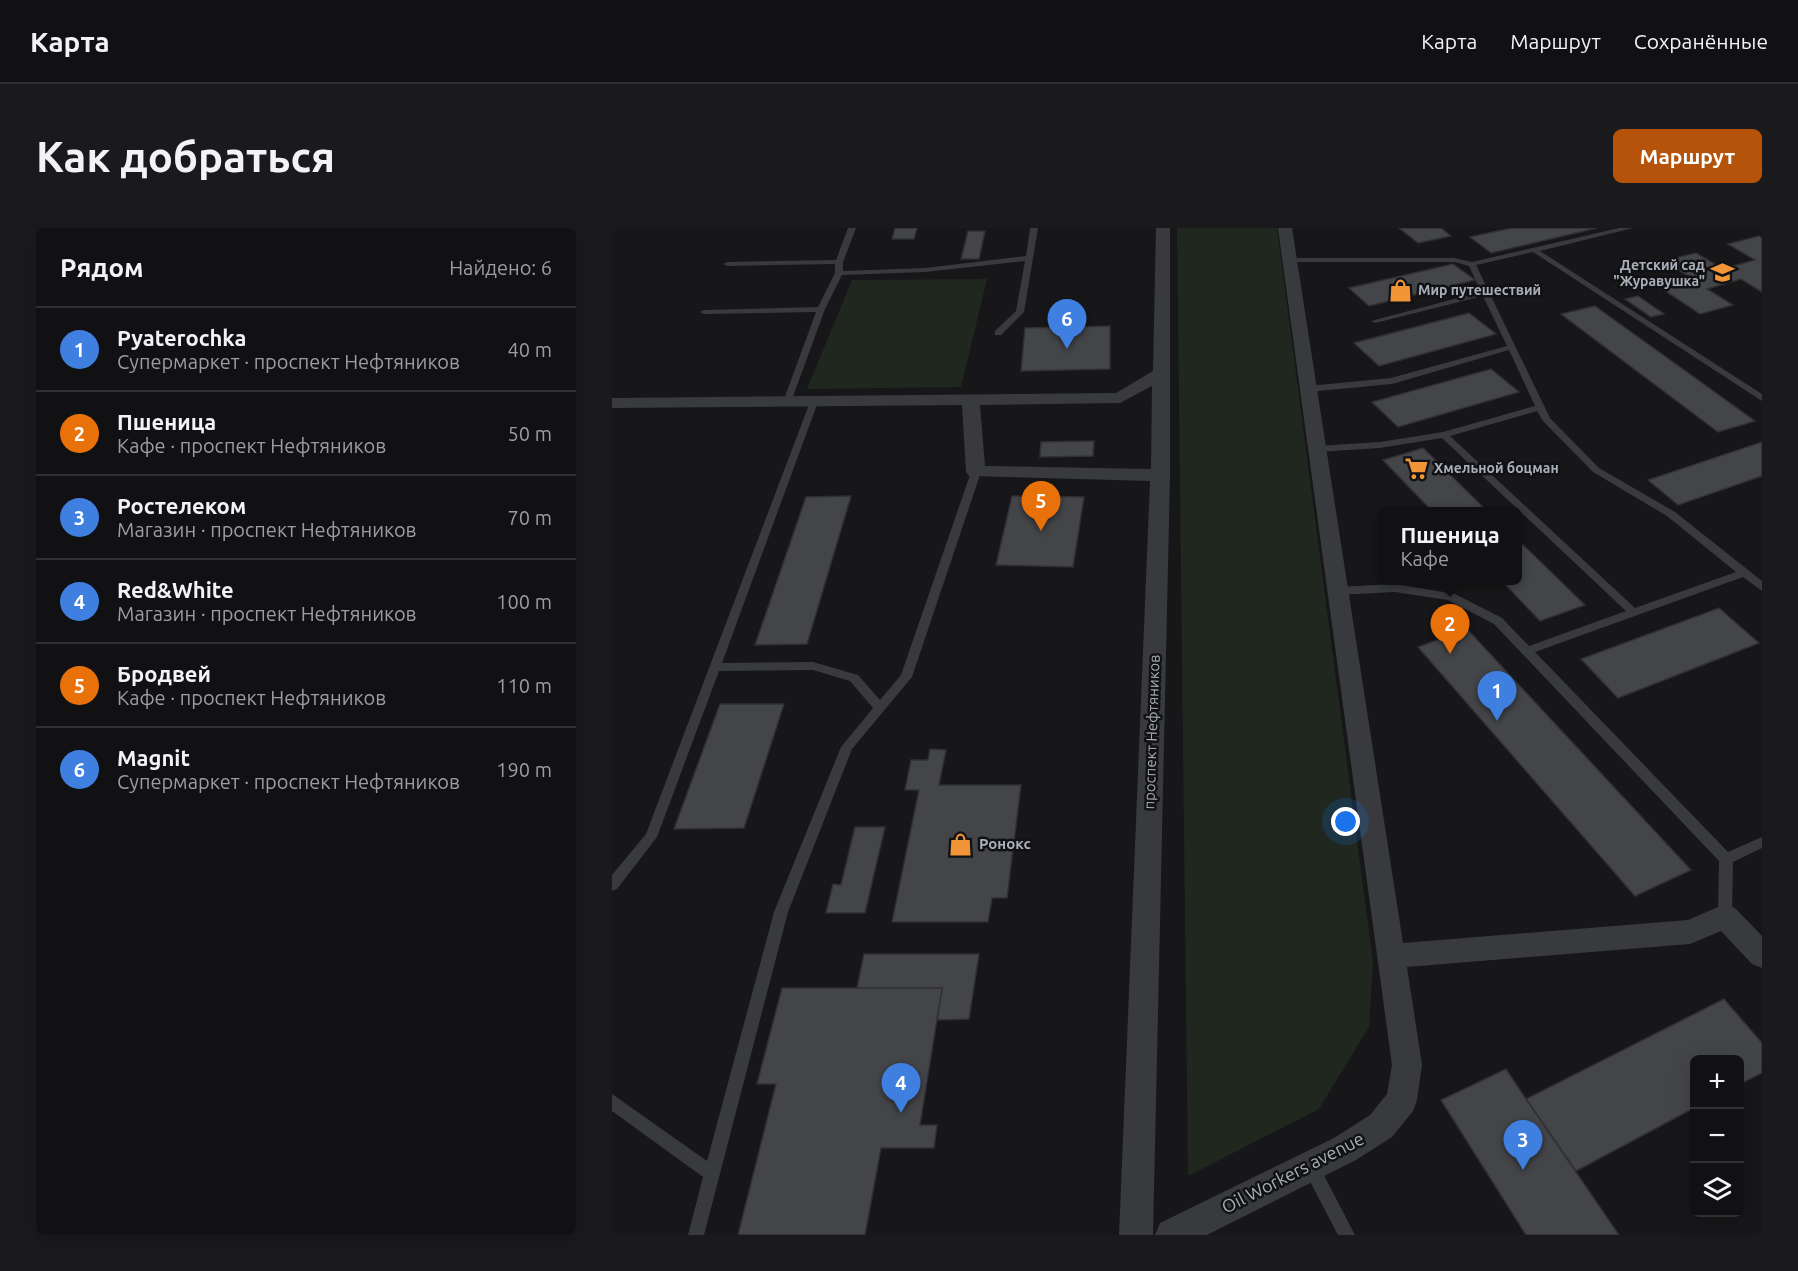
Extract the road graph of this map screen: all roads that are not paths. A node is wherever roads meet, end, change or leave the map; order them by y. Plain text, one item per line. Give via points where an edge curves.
1 (852, 228) edge
2 (1034, 228) edge
3 (1163, 228) edge
4 (1285, 228) edge
5 (1629, 228) edge
6 (1533, 250) junction
7 (1029, 258) junction
8 (1289, 260) junction
9 (839, 262) junction
10 (727, 264) dead end
11 (1472, 264) junction
12 (839, 273) junction
13 (1486, 293) junction
14 (821, 309) junction
15 (704, 312) dead end
16 (1375, 321) dead end
17 (998, 333) dead end
18 (1512, 346) junction
19 (1161, 373) junction
20 (1308, 388) junction
21 (1762, 398) edge
22 (971, 400) junction
23 (787, 402) junction
24 (813, 402) junction
25 (612, 404) edge
26 (1540, 407) junction
27 (1444, 435) junction
28 (1317, 449) junction
29 (976, 472) junction
30 (1160, 475) junction
31 (1521, 507) edge
32 (1522, 508) edge
33 (1744, 573) junction
34 (1762, 588) edge
35 (1338, 591) junction
36 (1634, 613) junction
37 (1527, 651) junction
38 (714, 667) junction
39 (880, 708) junction
40 (1762, 842) edge
41 (1726, 859) junction
42 (612, 885) edge
43 (1725, 916) junction
44 (1762, 955) edge
45 (1391, 956) junction
46 (612, 1102) edge
47 (1310, 1166) junction
48 (712, 1174) junction
49 (696, 1235) edge
50 (1136, 1235) edge
51 (1172, 1235) edge
52 (1347, 1235) edge

1 - 9 lane
2 - 7 lane
3 - 19 street, проспект Нефтяников
4 - 8 street
5 - 6 lane
6 - 11 lane
6 - 21 lane
7 - 12 lane via 926,270
7 - 17 lane via 1020,312
8 - 11 lane via 1455,260
8 - 20 street
9 - 10 lane
9 - 12 lane
11 - 13 lane
12 - 14 lane
13 - 16 lane
13 - 18 lane
14 - 15 lane
14 - 23 lane
18 - 20 lane via 1392,381
18 - 26 lane
19 - 22 street via 1120,398
19 - 30 street, проспект Нефтяников
20 - 28 street
22 - 24 street
22 - 29 street
23 - 24 street
23 - 25 street
24 - 38 lane
26 - 27 lane
26 - 33 lane via 1546,419 1596,470 1671,514
27 - 28 lane
27 - 31 lane
28 - 35 street
29 - 30 street
29 - 39 lane via 906,677
30 - 50 street, проспект Нефтяников
32 - 36 lane
33 - 34 lane
33 - 36 lane
35 - 37 lane via 1395,588 1451,597 1498,621
35 - 45 street
36 - 37 lane
37 - 41 lane
38 - 39 lane via 813,666 855,678
38 - 42 lane via 651,837
39 - 48 lane via 847,747 781,912
40 - 41 lane
41 - 43 lane
43 - 44 street
43 - 45 street via 1690,932
45 - 47 street, Oil Workers avenue via 1407,1065 1402,1100 1382,1126
46 - 48 lane
47 - 51 street, Oil Workers avenue
47 - 52 lane
48 - 49 lane

